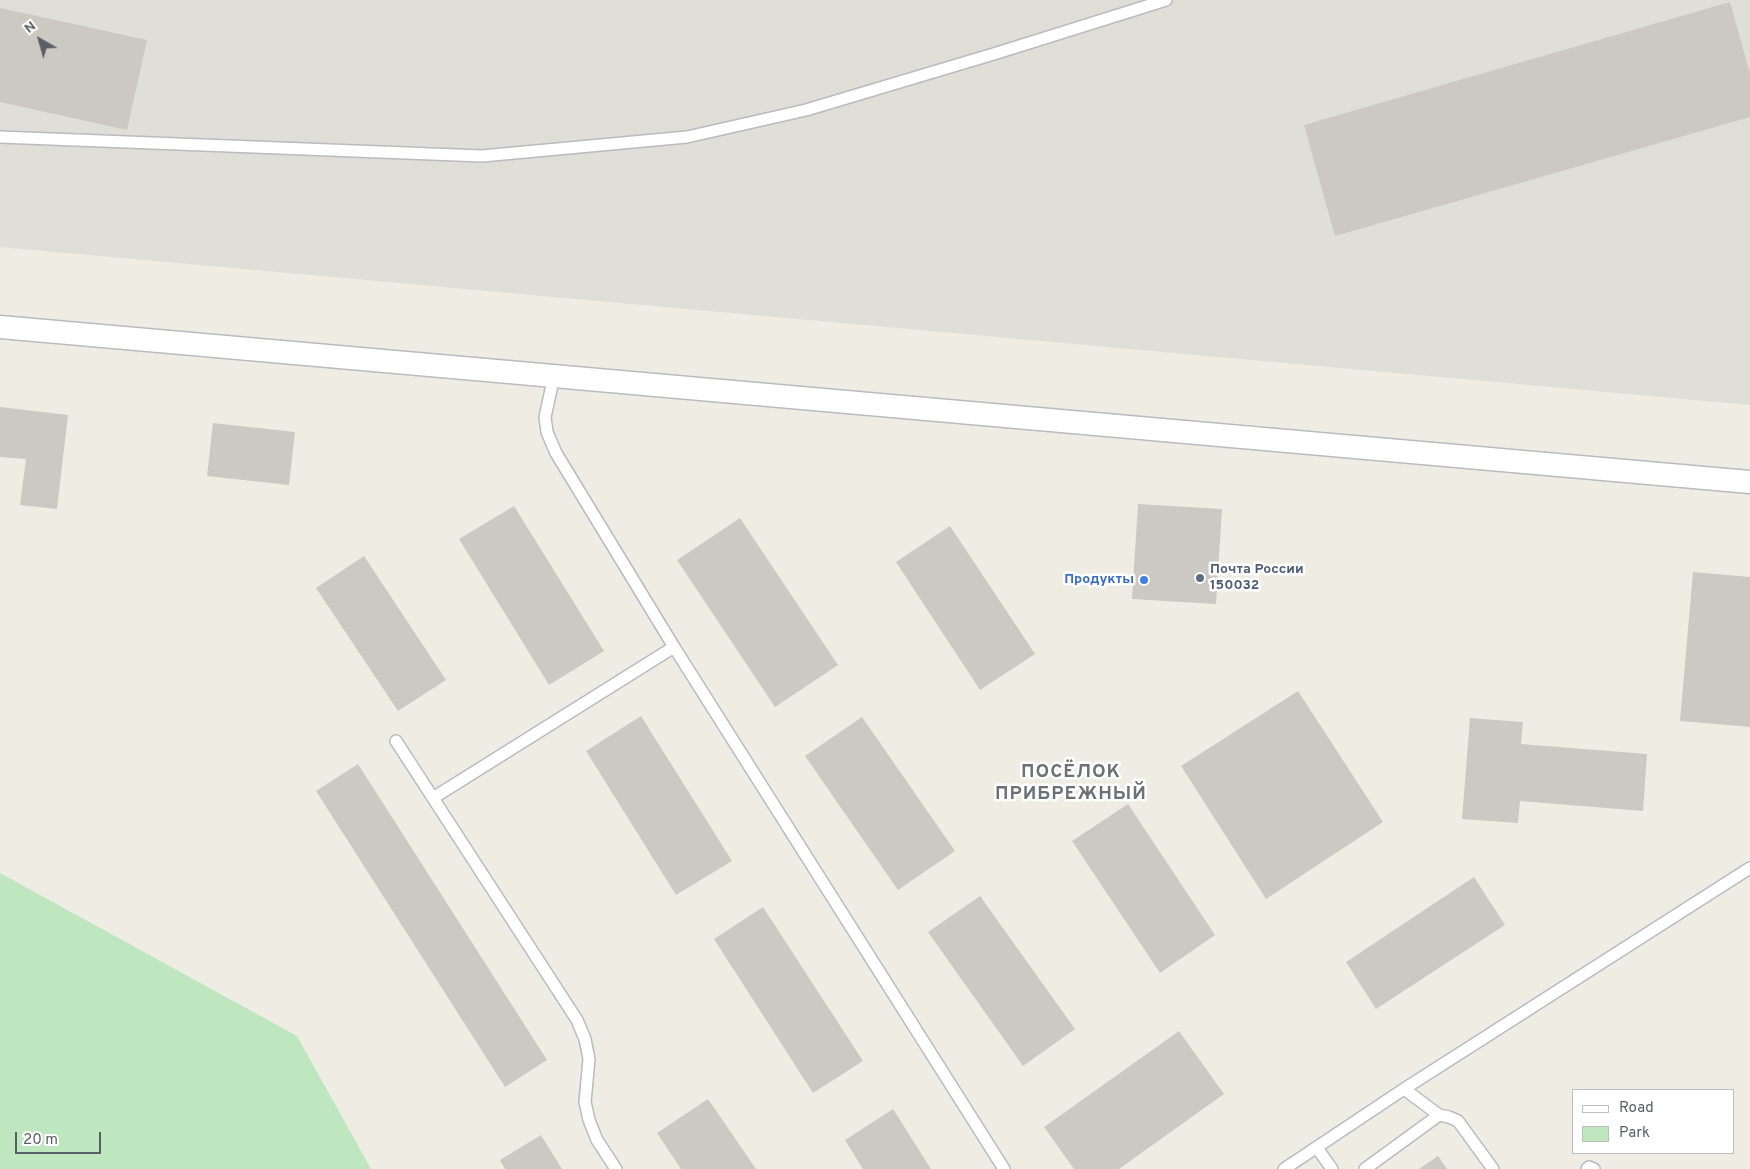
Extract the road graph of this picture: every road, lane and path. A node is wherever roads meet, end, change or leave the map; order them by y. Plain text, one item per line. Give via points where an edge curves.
1 (1166, 0) edge
2 (0, 137) edge
3 (0, 327) edge
4 (554, 376) junction
5 (1750, 482) edge
6 (674, 647) junction
7 (396, 741) dead end
8 (433, 798) junction
9 (1750, 868) edge
10 (1404, 1089) junction
11 (1439, 1115) junction
12 (1317, 1148) junction
13 (616, 1169) edge
14 (1004, 1169) edge
15 (1284, 1169) edge
16 (1332, 1169) edge
17 (1365, 1169) edge
18 (1493, 1169) edge
19 (1586, 1169) edge
20 (1594, 1169) edge

1 - 2 lane via 806,110 688,137 482,156
3 - 4 street
4 - 5 street
4 - 6 lane via 545,417 556,453
6 - 8 lane
6 - 14 lane
7 - 8 lane
8 - 13 lane via 577,1020 589,1059 585,1102 589,1120 597,1140
9 - 10 lane
10 - 11 lane
10 - 12 lane
11 - 17 lane
11 - 18 lane via 1458,1121
12 - 15 lane
12 - 16 lane
19 - 20 lane

